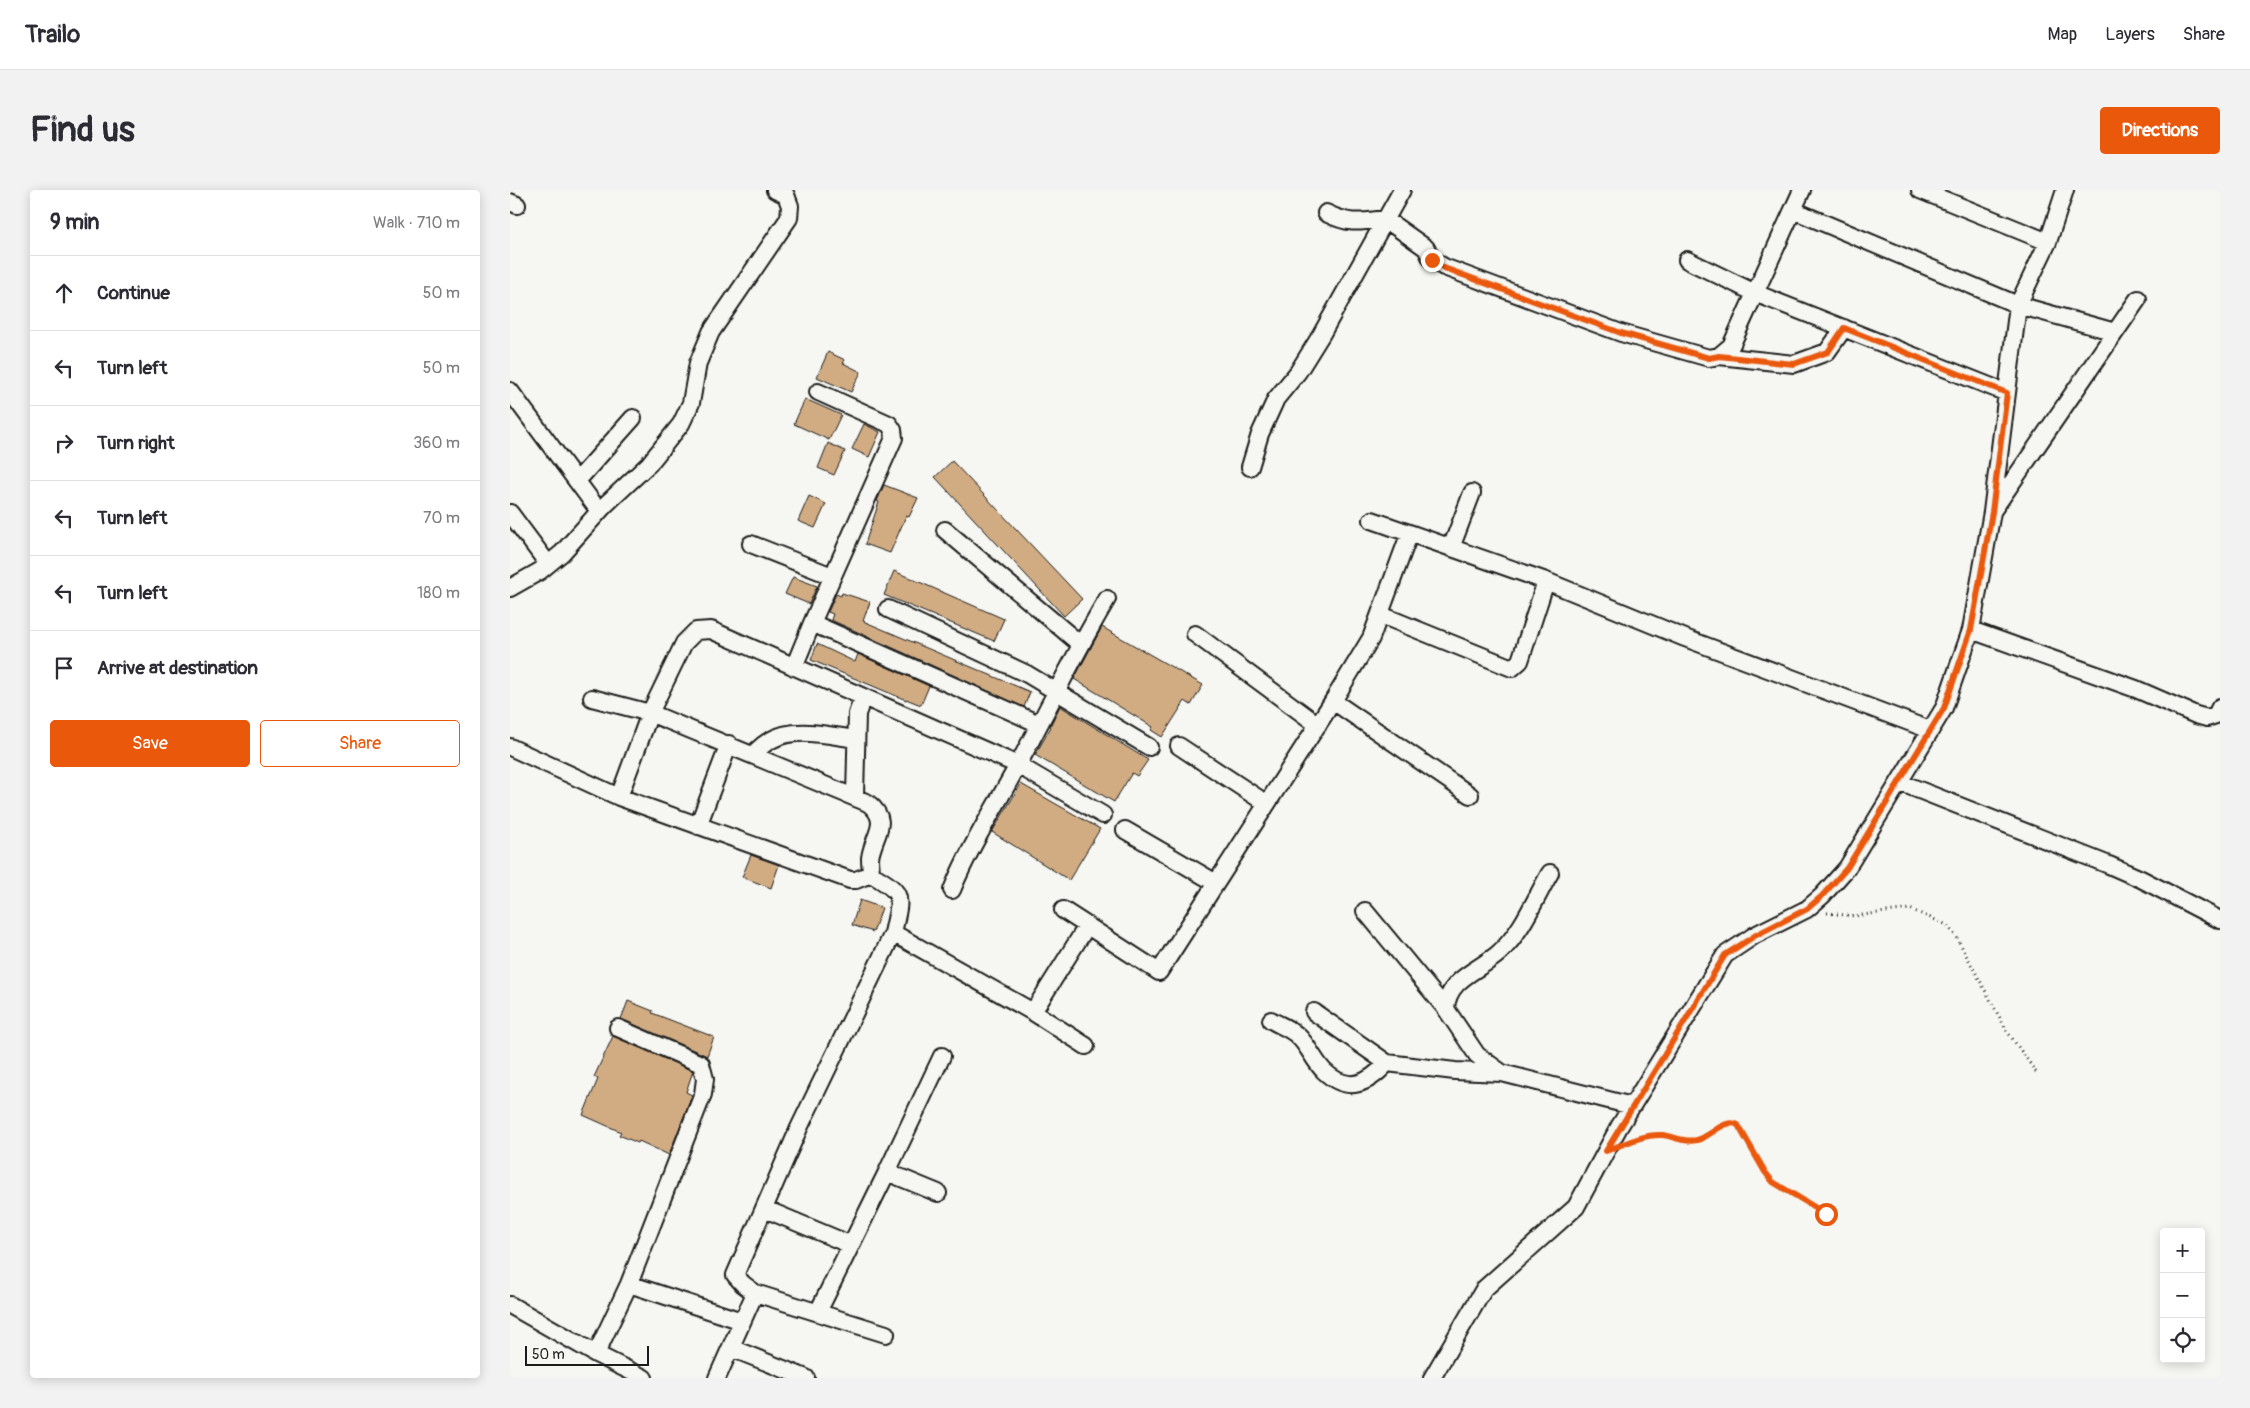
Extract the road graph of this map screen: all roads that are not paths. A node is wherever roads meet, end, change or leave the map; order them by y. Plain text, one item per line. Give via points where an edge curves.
1 (774, 190) edge
2 (1402, 190) edge
3 (1802, 190) edge
4 (1920, 190) edge
5 (2065, 190) edge
6 (1793, 210) junction
7 (1326, 213) dead end
8 (1385, 219) junction
9 (2048, 242) junction
10 (1686, 260) dead end
11 (1755, 293) junction
12 (2138, 299) dead end
13 (2018, 305) junction
14 (1844, 328) junction
15 (2115, 332) junction
16 (1719, 356) junction
17 (510, 391) edge
18 (818, 392) dead end
19 (2007, 393) junction
20 (633, 418) dead end
21 (1250, 467) dead end
22 (577, 481) junction
23 (1472, 493) dead end
24 (599, 511) junction
25 (1992, 512) junction
26 (510, 513) edge
27 (1372, 520) dead end
28 (945, 530) dead end
29 (1409, 534) junction
30 (751, 544) dead end
31 (1452, 548) junction
32 (548, 564) junction
33 (832, 576) junction
34 (1546, 581) junction
35 (510, 588) edge
36 (1107, 599) dead end
37 (888, 609) dead end
38 (1381, 615) junction
39 (812, 623) junction
40 (1971, 630) junction
41 (1195, 634) dead end
42 (1080, 644) junction
43 (794, 667) junction
44 (1056, 691) junction
45 (863, 697) junction
46 (592, 698) dead end
47 (1333, 701) junction
48 (2220, 707) edge
49 (650, 713) junction
50 (1039, 724) junction
51 (1318, 725) junction
52 (1930, 730) junction
53 (856, 739) junction
54 (729, 744) junction
55 (1179, 746) dead end
56 (510, 747) edge
57 (1149, 747) dead end
58 (752, 755) junction
59 (1018, 765) junction
60 (1899, 782) junction
61 (1470, 795) dead end
62 (855, 796) junction
63 (619, 797) junction
64 (1267, 804) junction
65 (1103, 815) dead end
66 (698, 826) junction
67 (1125, 830) dead end
68 (1550, 873) dead end
69 (871, 874) junction
70 (1216, 883) junction
71 (952, 890) dead end
72 (1063, 910) dead end
73 (1365, 911) dead end
74 (2220, 920) edge
75 (1087, 926) junction
76 (893, 932) junction
77 (1446, 1009) junction
78 (1033, 1012) junction
79 (1314, 1012) dead end
80 (1271, 1020) dead end
81 (618, 1028) dead end
82 (1086, 1046) dead end
83 (942, 1056) dead end
84 (1387, 1062) junction
85 (1502, 1073) junction
86 (1632, 1106) junction
87 (887, 1172) junction
88 (938, 1193) dead end
89 (765, 1209) junction
90 (851, 1245) junction
91 (629, 1284) junction
92 (756, 1293) junction
93 (510, 1305) edge
94 (818, 1312) junction
95 (742, 1321) junction
96 (886, 1334) dead end
97 (731, 1348) junction
98 (596, 1354) junction
99 (644, 1378) edge
100 (718, 1378) edge
101 (806, 1378) edge
102 (1432, 1378) edge

1 - 24 street via 786,195 790,206 789,218 711,332 698,363 691,403 681,424 649,464
2 - 8 street
3 - 6 street
4 - 9 street
5 - 9 street
6 - 11 street
6 - 13 street
7 - 8 street via 1354,223
8 - 16 street via 1426,248 1432,260 1444,268 1621,333 1709,358
8 - 21 street via 1321,335 1276,399
9 - 13 street
10 - 11 street
11 - 14 street
11 - 16 street via 1731,346
12 - 15 street
13 - 15 street
13 - 19 street
14 - 16 street via 1828,352 1794,364
14 - 19 street
15 - 25 street
17 - 22 street
18 - 33 street via 889,424 894,438
19 - 25 street
20 - 22 street
22 - 24 street
23 - 31 street
24 - 32 street
25 - 40 street
26 - 32 street
27 - 29 street
28 - 42 street
29 - 31 street
29 - 38 street
30 - 33 street
31 - 34 street
32 - 35 street
33 - 39 street
34 - 38 street via 1520,662 1512,668
34 - 52 street via 1685,638
36 - 42 street
37 - 44 street via 1027,674
38 - 47 street via 1363,654
39 - 43 street
39 - 50 street
40 - 48 street via 2136,689 2196,715 2207,718 2216,715
40 - 52 street via 1944,708
41 - 51 street
42 - 44 street
43 - 45 street
43 - 49 street via 711,630 696,631 684,643
44 - 50 street
44 - 57 street
45 - 53 street via 857,714
45 - 59 street
46 - 49 street
47 - 51 street
47 - 61 street
49 - 54 street
49 - 63 street
50 - 59 street
51 - 64 street
52 - 60 street
53 - 58 street via 789,732 766,741
53 - 62 street
54 - 58 street
54 - 66 street
55 - 64 street
56 - 63 street
58 - 62 street
59 - 65 street
59 - 71 street
60 - 74 street via 2125,872
60 - 86 street via 1847,868 1822,896 1807,909 1725,955
62 - 69 street via 874,808 880,821 870,858
63 - 66 street
64 - 70 street
66 - 69 street via 850,880
67 - 70 street
68 - 77 street via 1511,940 1496,956 1456,984 1449,994
69 - 76 street via 898,892 899,905
70 - 75 street via 1158,972
72 - 75 street
73 - 77 street
75 - 78 street
76 - 78 street
76 - 89 street via 799,1128
77 - 85 street via 1477,1055
78 - 82 street
79 - 84 street
80 - 84 street via 1297,1035 1324,1071 1341,1082 1355,1086 1374,1077
81 - 91 street via 701,1064 705,1080 703,1094
83 - 87 street
84 - 85 street
85 - 86 street
86 - 102 street via 1576,1207 1484,1289
87 - 88 street
87 - 90 street
89 - 90 street
89 - 92 street via 735,1275
90 - 94 street
91 - 95 street
91 - 98 street
92 - 94 street
92 - 95 street
93 - 98 street
94 - 96 street
95 - 97 street
97 - 100 street
97 - 101 street
98 - 99 street

